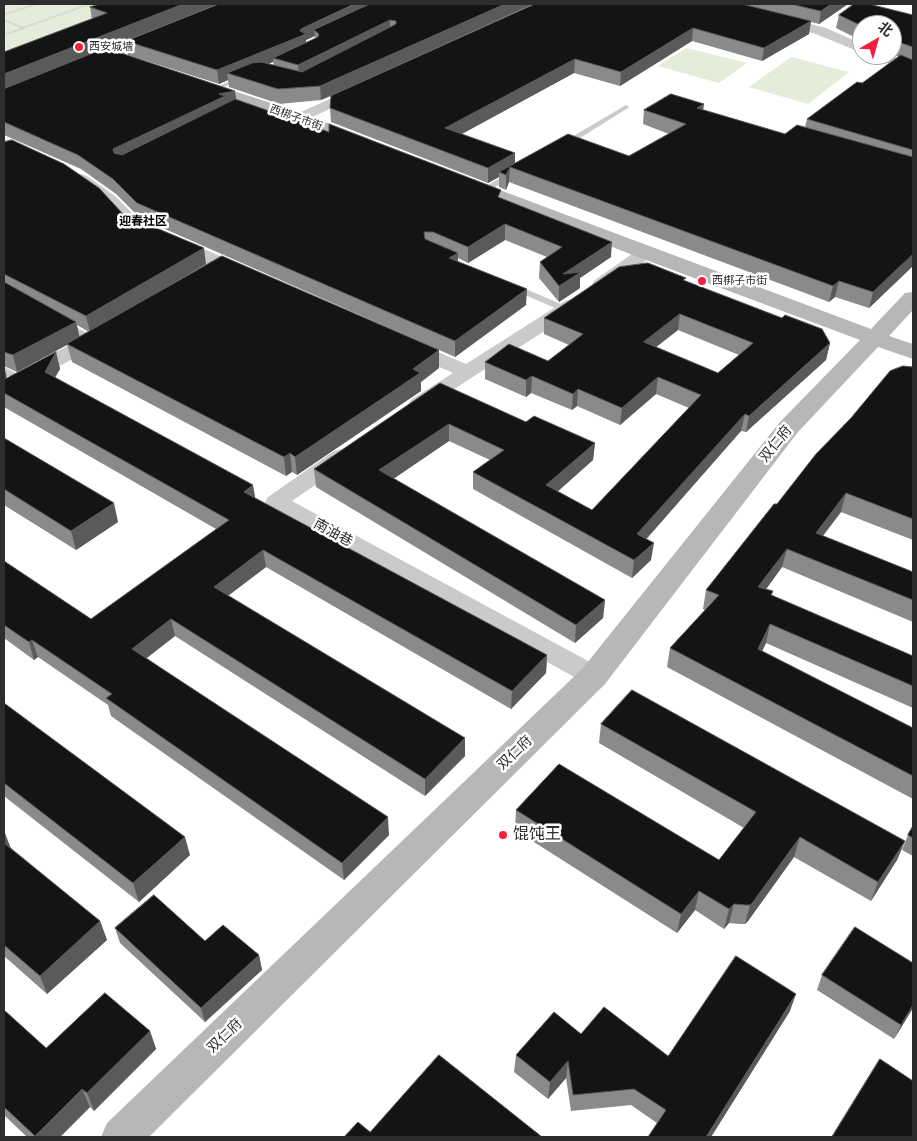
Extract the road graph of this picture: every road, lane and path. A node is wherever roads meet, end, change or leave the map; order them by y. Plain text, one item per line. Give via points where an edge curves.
1 (37, 4) edge
2 (89, 4) edge
3 (6, 14) dead end
4 (767, 17) edge
5 (836, 20) dead end
6 (5, 21) edge
7 (180, 26) edge
8 (25, 28) junction
9 (821, 30) junction
10 (4, 35) edge
11 (852, 45) edge
12 (108, 55) junction
13 (134, 64) edge
14 (895, 65) edge
15 (913, 69) edge
16 (64, 73) edge
17 (252, 73) edge
18 (187, 81) edge
19 (370, 85) edge
20 (214, 90) junction
21 (626, 107) dead end
22 (299, 118) junction
23 (560, 146) edge
24 (382, 150) edge
25 (66, 170) edge
26 (518, 171) edge
27 (447, 176) edge
28 (484, 190) junction
29 (645, 253) junction
30 (223, 264) junction
31 (206, 274) edge
32 (259, 280) edge
33 (502, 282) edge
34 (913, 298) edge
35 (565, 309) junction
36 (53, 318) edge
37 (111, 330) edge
38 (874, 338) junction
39 (94, 340) junction
40 (396, 340) edge
41 (913, 352) edge
42 (4, 370) edge
43 (468, 372) junction
44 (21, 380) junction
45 (4, 389) edge
46 (399, 417) edge
47 (358, 446) edge
48 (594, 676) junction
49 (121, 1137) edge

1 - 3 path
2 - 8 path
4 - 9 street
5 - 9 street
6 - 8 path
7 - 12 street
8 - 10 path
9 - 11 street
12 - 13 street
12 - 16 street
14 - 15 street
17 - 20 lane
18 - 20 street, 西梆子市街
19 - 22 street
20 - 22 street, 西梆子市街 via 248,104
21 - 23 lane
22 - 24 street, 西梆子市街
25 - 30 street via 109,199 133,224
26 - 28 lane
27 - 28 street
28 - 29 street
29 - 35 street
29 - 38 street
30 - 31 street
30 - 32 street
33 - 35 lane
34 - 38 street, 双仁府
35 - 43 street
36 - 39 lane
37 - 39 street
38 - 41 street
38 - 48 street, 双仁府 via 790,427
39 - 44 street
40 - 43 street
42 - 44 lane
43 - 46 street
44 - 45 street
47 - 48 street, 南油巷 via 276,502
48 - 49 street, 双仁府

